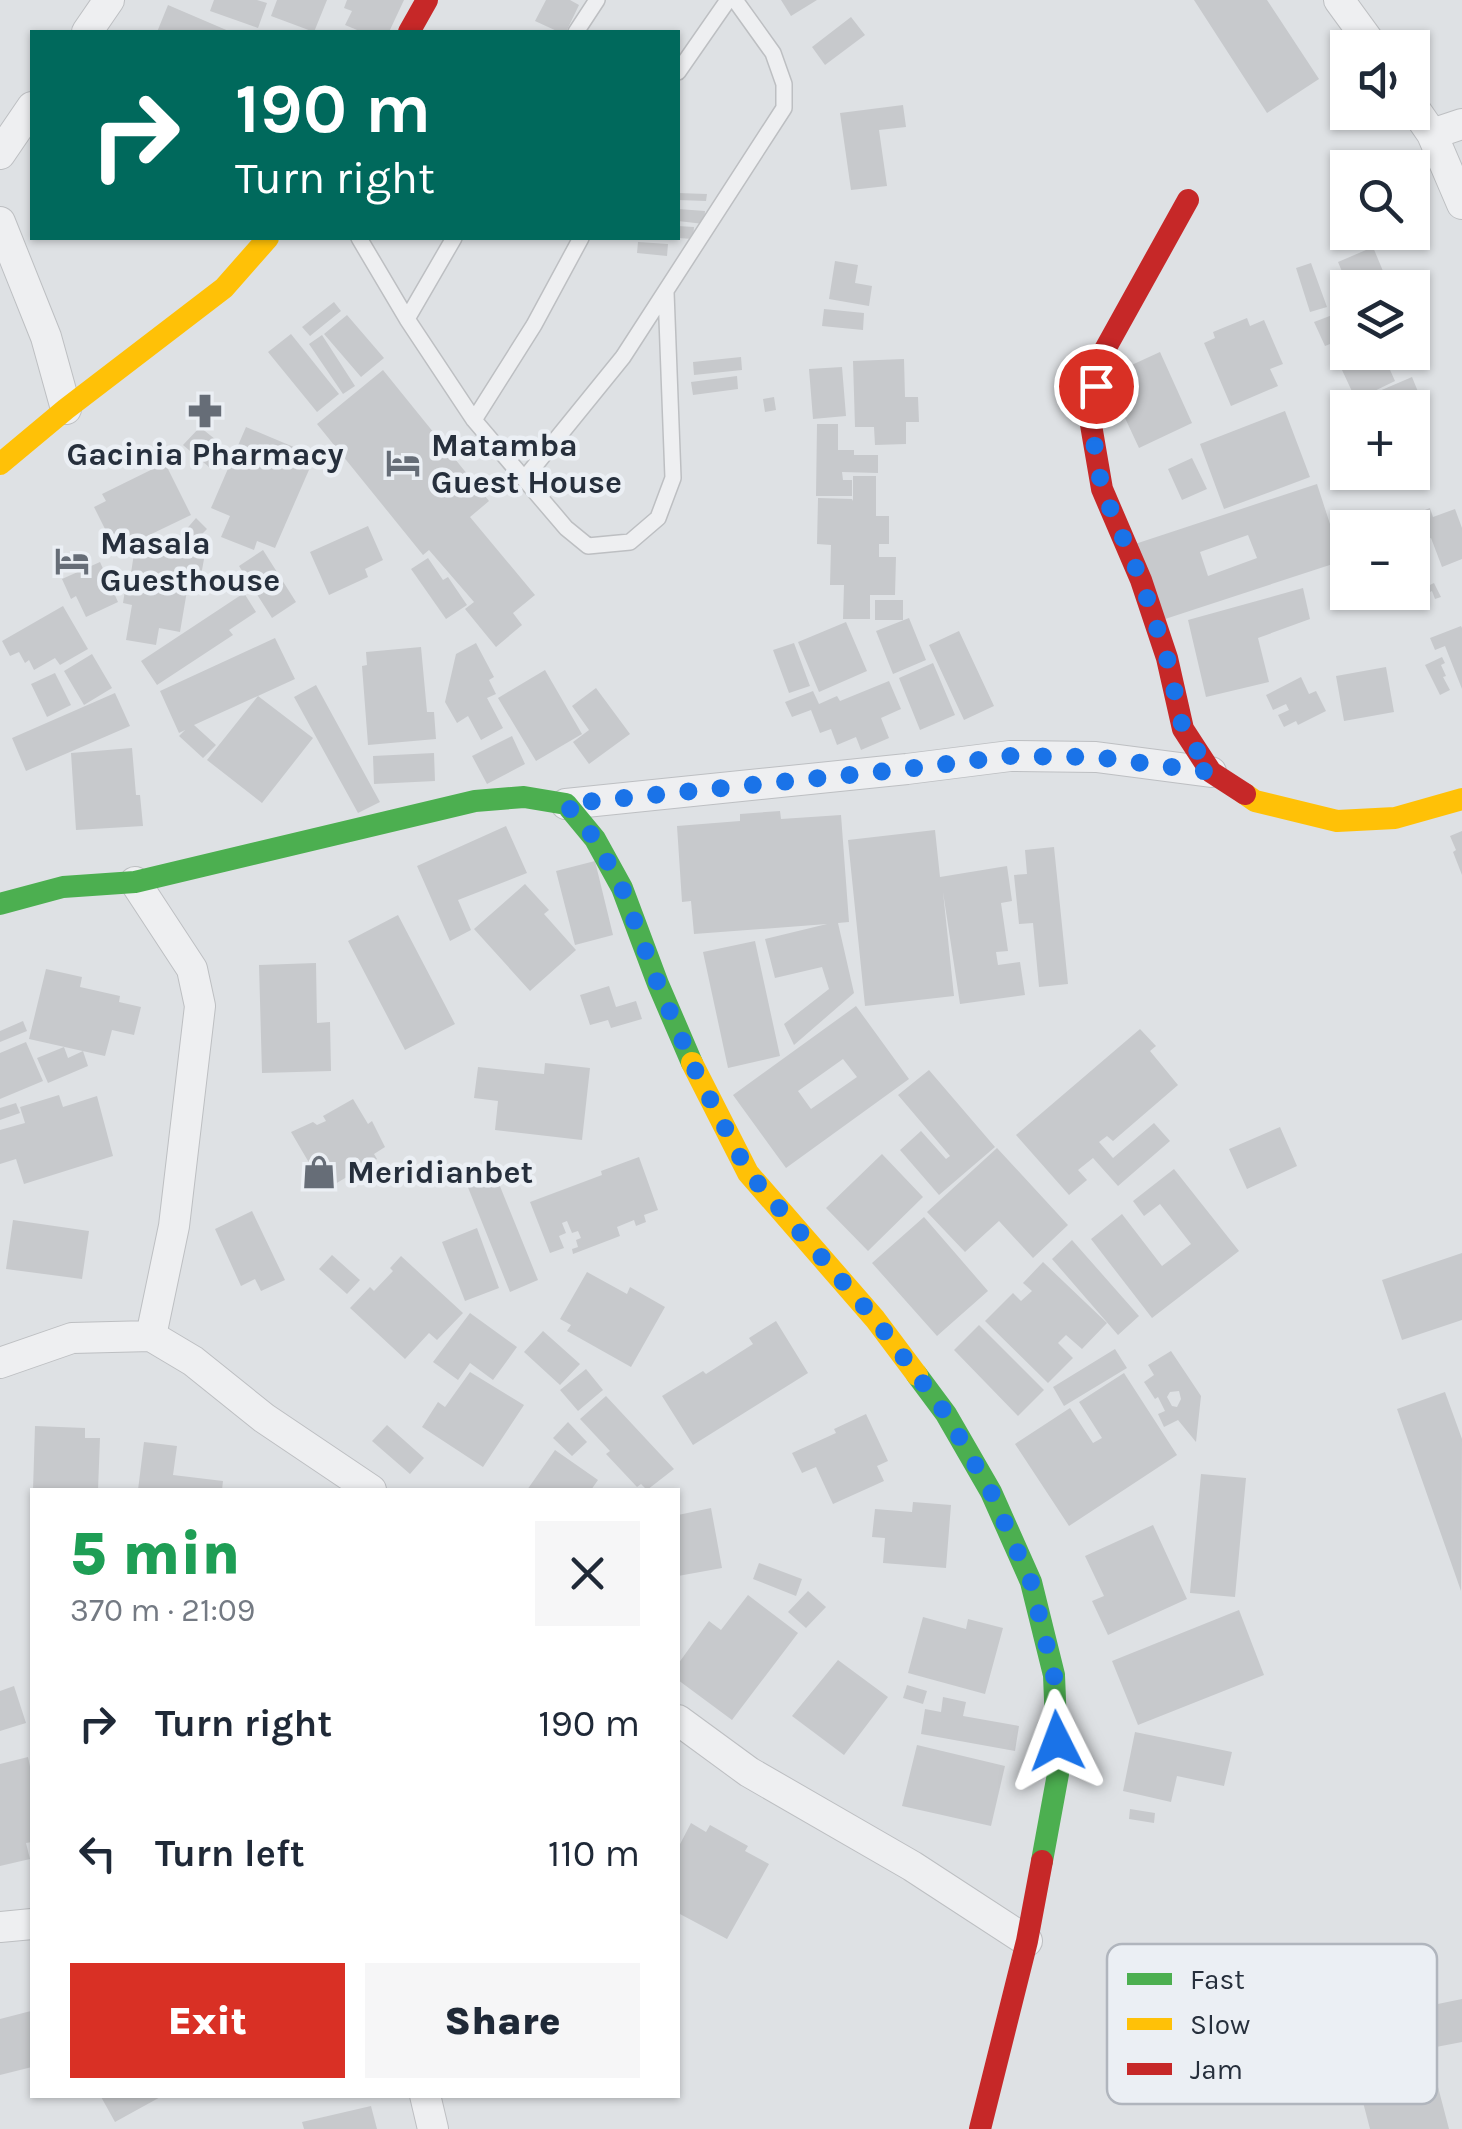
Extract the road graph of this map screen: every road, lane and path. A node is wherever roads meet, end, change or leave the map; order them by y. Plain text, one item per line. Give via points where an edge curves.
1 (109, 0) edge
2 (427, 0) edge
3 (596, 0) edge
4 (732, 0) edge
5 (1339, 0) edge
6 (88, 30) edge
7 (410, 30) edge
8 (577, 30) edge
9 (1361, 30) edge
10 (680, 69) edge
11 (30, 110) edge
12 (1462, 124) edge
13 (1429, 130) edge
14 (1432, 134) junction
15 (0, 154) edge
16 (1188, 200) dead end
17 (1462, 204) edge
18 (0, 222) edge
19 (266, 240) edge
20 (359, 240) edge
21 (453, 240) edge
22 (580, 240) edge
23 (666, 292) junction
24 (407, 319) junction
25 (66, 410) junction
26 (474, 420) junction
27 (0, 464) edge
28 (524, 479) junction
29 (1211, 772) junction
30 (1462, 799) edge
31 (566, 804) junction
32 (134, 882) junction
33 (0, 904) edge
34 (150, 1336) junction
35 (0, 1364) edge
36 (367, 1488) edge
37 (680, 1721) edge
38 (30, 1924) edge
39 (0, 1927) edge
40 (1027, 1941) junction
41 (426, 2098) edge
42 (433, 2129) edge
43 (980, 2129) edge

1 - 6 street
2 - 7 street
3 - 8 lane
4 - 10 lane
4 - 23 lane via 773,52 784,108
5 - 9 street
11 - 15 street
12 - 14 street
13 - 14 street
14 - 17 street
16 - 29 street via 1103,354 1090,419 1102,489 1146,595 1183,729
18 - 25 street via 46,337
19 - 25 street via 224,288
20 - 24 lane
21 - 24 lane
22 - 26 lane
23 - 28 lane via 623,357
23 - 28 lane via 673,478 658,518 630,542 588,546
24 - 26 lane
25 - 27 street
26 - 28 lane
29 - 30 street via 1256,800 1337,821 1395,818
29 - 31 street via 1096,757 1010,756
31 - 32 street via 524,797 475,801
31 - 40 street via 622,888 696,1072 748,1172 875,1319 946,1414 1031,1582 1054,1675 1058,1774
32 - 33 street via 63,887
32 - 34 street via 192,969 200,1006 174,1226
34 - 35 street via 72,1338
34 - 36 street
37 - 40 street via 749,1772
38 - 39 street
40 - 43 street
41 - 42 street

